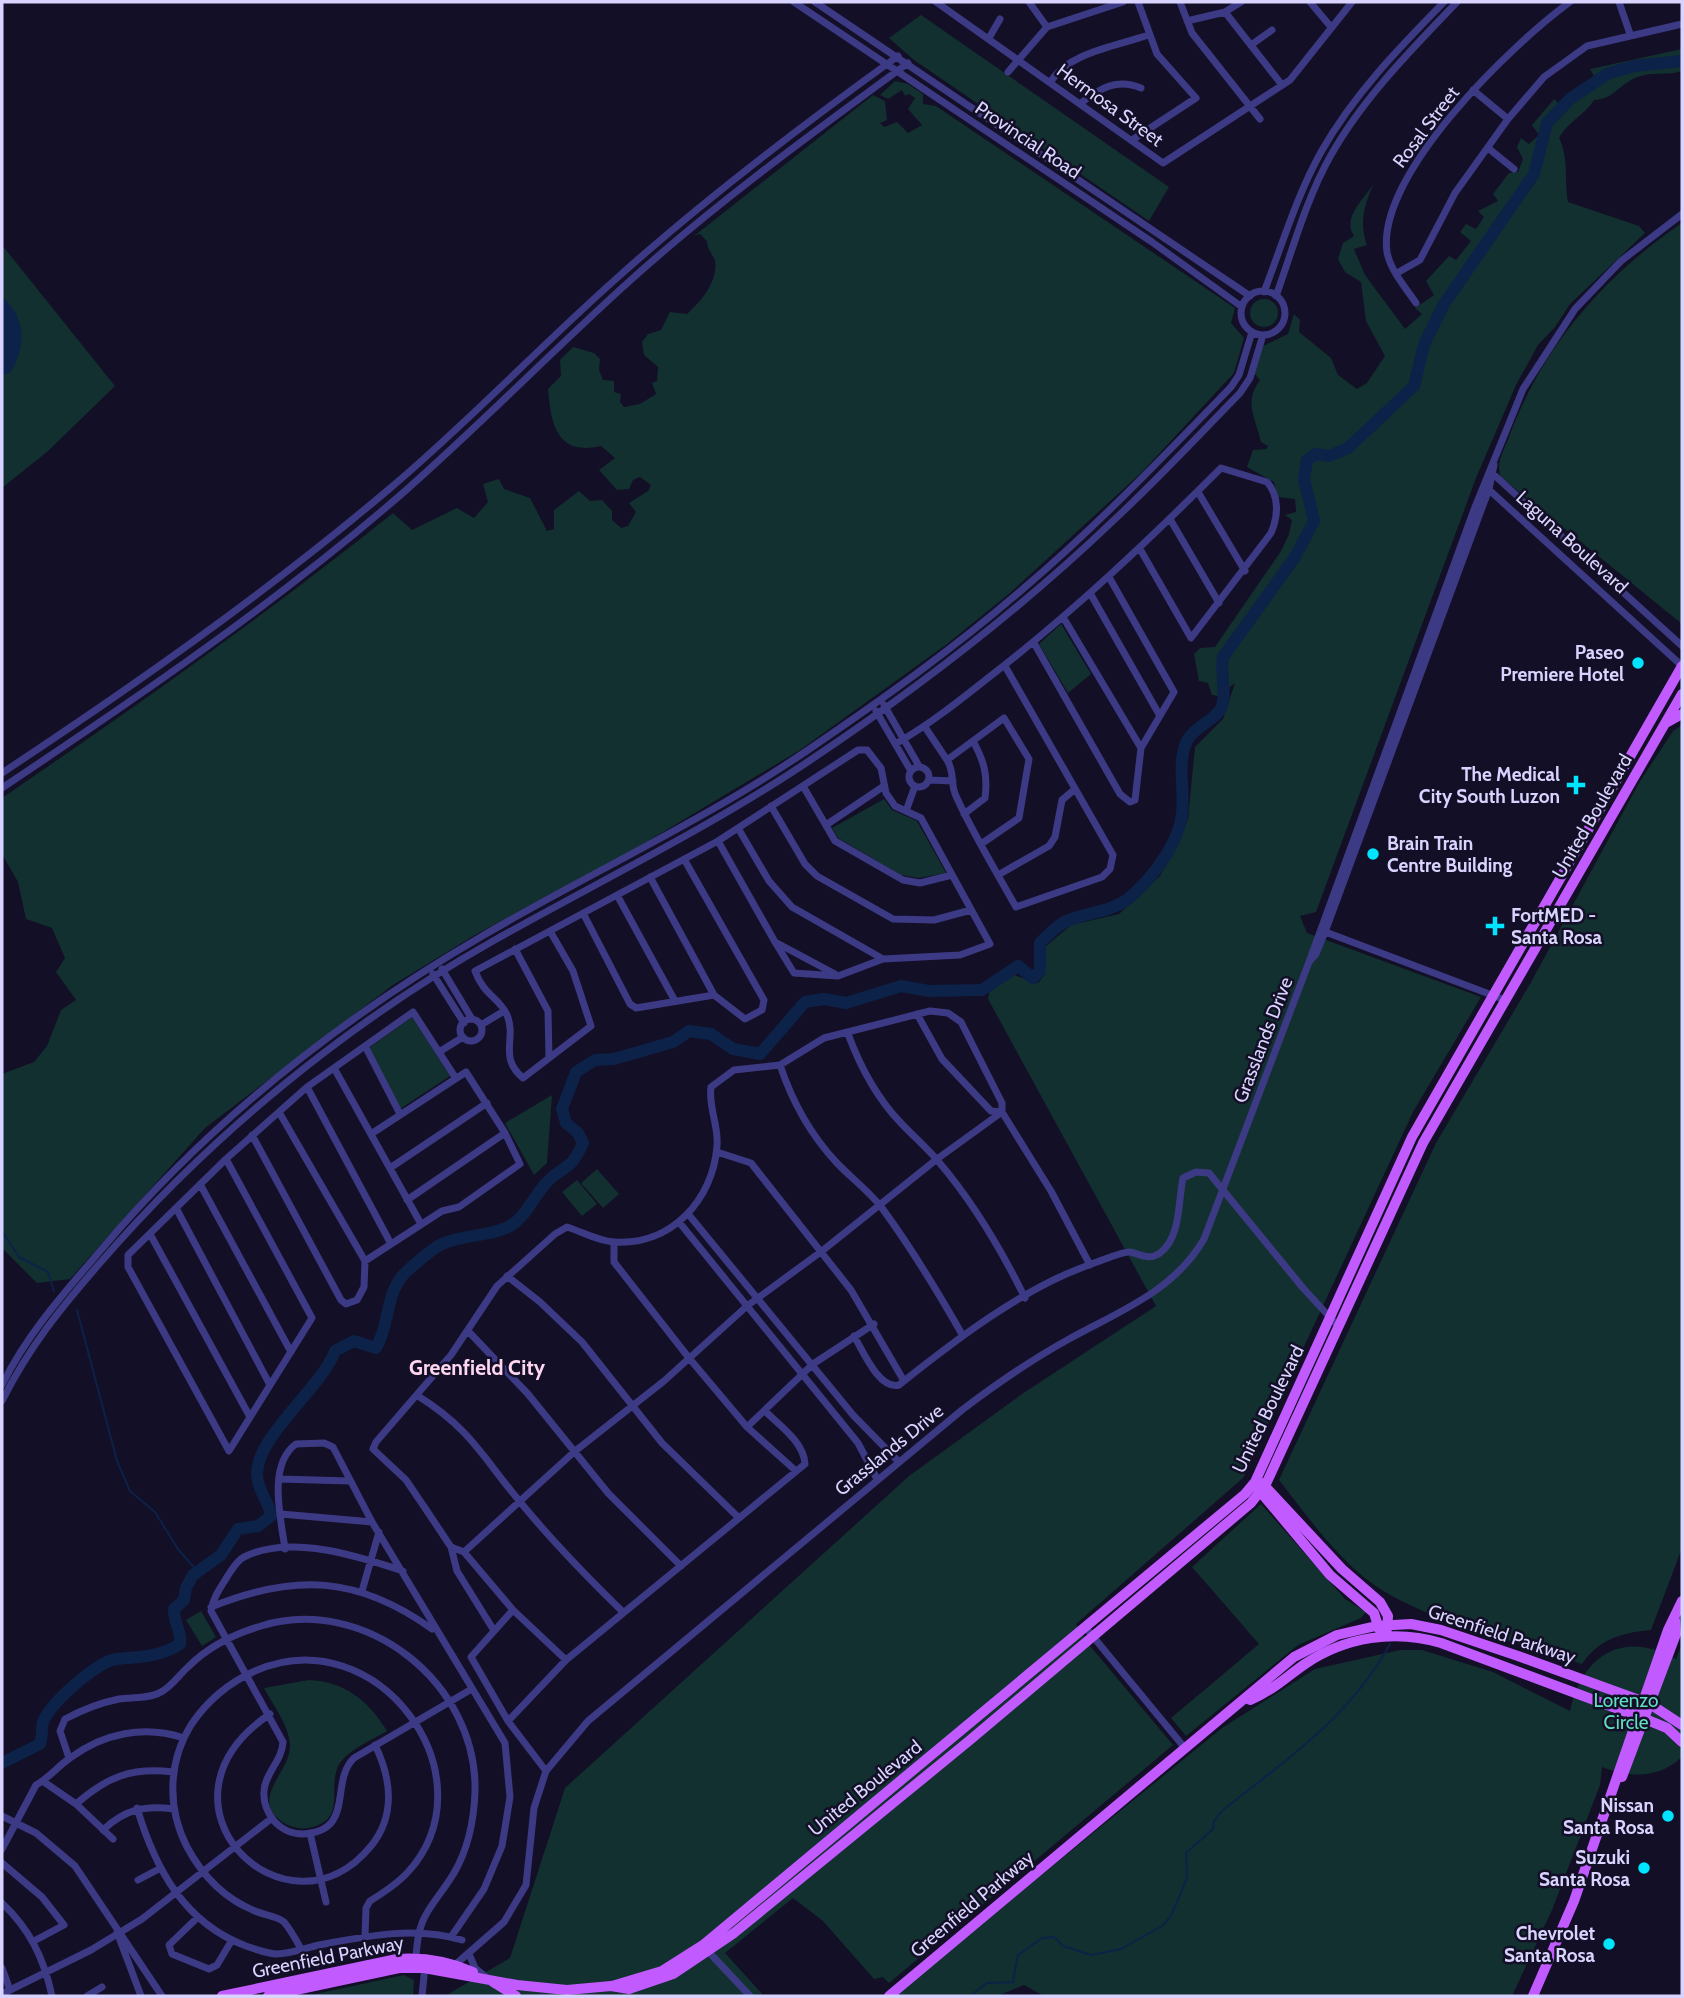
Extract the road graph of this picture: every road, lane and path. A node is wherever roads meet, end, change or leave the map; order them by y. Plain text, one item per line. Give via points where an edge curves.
1 (794, 2) edge
2 (815, 2) edge
3 (1029, 2) edge
4 (1123, 2) edge
5 (1138, 2) edge
6 (1180, 2) edge
7 (1241, 2) edge
8 (1310, 2) edge
9 (1352, 2) edge
10 (1444, 2) edge
11 (1457, 2) edge
12 (1570, 2) edge
13 (1619, 2) edge
14 (940, 3) edge
15 (1225, 12) junction
16 (1000, 19) dead end
17 (1187, 21) junction
18 (1682, 24) edge
19 (1047, 27) junction
20 (1331, 27) junction
21 (1272, 30) dead end
22 (1630, 34) junction
23 (1148, 35) junction
24 (989, 38) junction
25 (1251, 45) junction
26 (898, 56) junction
27 (1019, 59) junction
28 (908, 63) junction
29 (887, 64) junction
30 (897, 71) junction
31 (1008, 72) dead end
32 (867, 79) junction
33 (1051, 81) junction
34 (1282, 85) junction
35 (854, 88) junction
36 (874, 88) junction
37 (1141, 88) dead end
38 (1473, 90) junction
39 (862, 97) junction
40 (1081, 103) junction
41 (972, 106) junction
42 (1251, 106) junction
43 (965, 117) junction
44 (1260, 119) dead end
45 (1508, 119) junction
46 (1132, 140) junction
47 (1488, 148) junction
48 (1514, 169) dead end
49 (741, 173) junction
50 (748, 182) junction
51 (1682, 214) edge
52 (1397, 273) junction
53 (616, 279) junction
54 (624, 286) junction
55 (1264, 292) junction
56 (1250, 296) junction
57 (1276, 296) junction
58 (1416, 303) dead end
59 (1242, 307) junction
60 (1252, 332) junction
61 (1264, 335) junction
62 (1492, 469) junction
63 (1486, 487) junction
64 (1198, 492) junction
65 (1170, 519) junction
66 (1140, 549) junction
67 (1245, 571) junction
68 (1605, 576) junction
69 (1108, 577) junction
70 (1598, 589) junction
71 (1090, 593) junction
72 (1219, 603) junction
73 (1063, 617) junction
74 (1034, 643) junction
75 (1682, 646) edge
76 (1004, 666) junction
77 (1682, 666) edge
78 (1682, 694) edge
79 (880, 699) junction
80 (872, 705) junction
81 (885, 707) junction
82 (878, 713) junction
83 (1682, 714) edge
84 (1160, 716) junction
85 (1666, 723) junction
86 (925, 727) junction
87 (901, 741) junction
88 (973, 741) junction
89 (1141, 748) junction
90 (23, 759) junction
91 (947, 760) junction
92 (919, 766) junction
93 (10, 768) junction
94 (30, 769) junction
95 (911, 771) junction
96 (2, 773) edge
97 (17, 778) junction
98 (929, 780) junction
99 (953, 781) junction
100 (803, 786) junction
101 (884, 786) junction
102 (915, 786) junction
103 (2, 788) edge
104 (1075, 789) junction
105 (771, 806) junction
106 (905, 811) junction
107 (964, 814) junction
108 (826, 825) junction
109 (738, 828) junction
110 (718, 841) junction
111 (981, 844) junction
112 (684, 859) junction
113 (952, 875) junction
114 (998, 875) junction
115 (650, 877) junction
116 (617, 895) junction
117 (971, 910) junction
118 (583, 913) junction
119 (1322, 930) junction
120 (550, 931) junction
121 (775, 942) junction
122 (515, 949) junction
123 (883, 959) junction
124 (438, 962) junction
125 (429, 968) junction
126 (443, 971) junction
127 (838, 975) junction
128 (434, 976) junction
129 (1494, 994) junction
130 (714, 995) junction
131 (1505, 1000) junction
132 (675, 1001) junction
133 (504, 1011) junction
134 (916, 1014) junction
135 (472, 1019) junction
136 (464, 1023) junction
137 (481, 1025) junction
138 (848, 1034) junction
139 (463, 1037) junction
140 (365, 1046) junction
141 (439, 1052) junction
142 (550, 1058) junction
143 (780, 1065) junction
144 (334, 1068) junction
145 (455, 1077) junction
146 (307, 1087) junction
147 (487, 1103) junction
148 (279, 1112) junction
149 (1002, 1112) junction
150 (400, 1114) junction
151 (505, 1133) junction
152 (371, 1134) junction
153 (252, 1135) junction
154 (717, 1152) junction
155 (226, 1159) junction
156 (937, 1159) junction
157 (390, 1168) junction
158 (200, 1184) junction
159 (1222, 1189) junction
160 (407, 1200) junction
161 (879, 1205) junction
162 (176, 1208) junction
163 (688, 1215) junction
164 (679, 1222) junction
165 (421, 1224) junction
166 (150, 1234) junction
167 (614, 1242) junction
168 (391, 1244) junction
169 (822, 1251) junction
170 (365, 1261) junction
171 (1090, 1265) junction
172 (507, 1276) junction
173 (1025, 1297) junction
174 (757, 1298) junction
175 (747, 1306) junction
176 (57, 1307) junction
177 (1334, 1322) junction
178 (874, 1324) junction
179 (468, 1331) junction
180 (854, 1336) junction
181 (963, 1336) junction
182 (291, 1352) junction
183 (689, 1359) junction
184 (813, 1364) junction
185 (802, 1374) junction
186 (904, 1381) junction
187 (2, 1385) edge
188 (270, 1385) junction
189 (418, 1396) junction
190 (2, 1401) edge
191 (632, 1405) junction
192 (765, 1411) junction
193 (250, 1418) junction
194 (747, 1427) junction
195 (574, 1452) junction
196 (899, 1462) junction
197 (796, 1471) junction
198 (280, 1479) junction
199 (877, 1479) junction
200 (349, 1481) junction
201 (1260, 1483) junction
202 (1260, 1494) junction
203 (519, 1501) junction
204 (281, 1514) junction
205 (738, 1518) junction
206 (372, 1522) junction
207 (379, 1532) junction
208 (452, 1547) junction
209 (285, 1549) junction
210 (464, 1552) junction
211 (370, 1560) junction
212 (681, 1566) junction
213 (403, 1571) junction
214 (362, 1591) junction
215 (1682, 1601) edge
216 (211, 1607) junction
217 (513, 1610) junction
218 (623, 1612) junction
219 (1389, 1625) junction
220 (1376, 1626) junction
221 (493, 1629) junction
222 (436, 1631) junction
223 (1090, 1632) junction
224 (1384, 1636) junction
225 (227, 1639) junction
226 (566, 1660) junction
227 (247, 1675) junction
228 (470, 1690) junction
229 (1647, 1702) junction
230 (449, 1704) junction
231 (1240, 1704) junction
232 (270, 1714) junction
233 (1641, 1717) junction
234 (508, 1721) junction
235 (414, 1723) junction
236 (1682, 1725) edge
237 (184, 1738) junction
238 (1682, 1742) edge
239 (375, 1745) junction
240 (1184, 1747) junction
241 (69, 1758) junction
242 (546, 1771) junction
243 (173, 1772) junction
244 (44, 1782) junction
245 (76, 1804) junction
246 (137, 1808) junction
247 (174, 1809) junction
248 (2, 1816) edge
249 (272, 1818) junction
250 (16, 1821) junction
251 (103, 1830) junction
252 (310, 1833) junction
253 (113, 1839) dead end
254 (233, 1846) junction
255 (2, 1849) edge
256 (2, 1863) edge
257 (159, 1869) junction
258 (203, 1871) junction
259 (320, 1879) junction
260 (138, 1880) dead end
261 (175, 1894) junction
262 (326, 1902) dead end
263 (2, 1903) edge
264 (197, 1918) junction
265 (118, 1931) junction
266 (418, 1932) junction
267 (365, 1936) junction
268 (452, 1937) junction
269 (232, 1940) junction
270 (463, 1940) dead end
271 (34, 1941) junction
272 (706, 1948) junction
273 (302, 1949) junction
274 (469, 1954) junction
275 (422, 1961) junction
276 (456, 1964) junction
277 (2, 1968) edge
278 (47, 1972) junction
279 (487, 1978) junction
280 (102, 1987) dead end
281 (10, 1990) junction
282 (2, 1994) edge
283 (162, 1995) edge
284 (52, 1996) edge
285 (87, 1996) edge
286 (141, 1996) edge
287 (151, 1996) edge
288 (222, 1996) edge
289 (268, 1996) edge
290 (422, 1996) edge
291 (516, 1996) edge
292 (750, 1996) edge
293 (889, 1996) edge
294 (1533, 1996) edge

1 - 29 street, Provincial Road
2 - 26 street, Provincial Road
3 - 19 street
4 - 19 street
5 - 23 street
6 - 17 street
7 - 15 street
8 - 20 street
9 - 20 street, Hermosa Street
10 - 55 street via 1347,110 1308,178
11 - 57 street via 1400,61 1331,155
12 - 38 street, Rosal Street via 1533,30
13 - 22 street
14 - 24 street, Hermosa Street
15 - 17 street
15 - 25 street
16 - 24 street
17 - 42 street
18 - 22 street
19 - 27 street
20 - 34 street, Hermosa Street
21 - 25 street
22 - 45 street via 1587,46 1544,77
23 - 33 street via 1074,60
23 - 46 street via 1157,54 1196,98
24 - 27 street, Hermosa Street
25 - 34 street
26 - 28 street, Provincial Road
26 - 29 street
27 - 31 street
27 - 33 street, Hermosa Street
28 - 30 street
28 - 41 street, Provincial Road
29 - 30 street, Provincial Road
29 - 32 street
30 - 36 street
30 - 43 street, Provincial Road
32 - 35 street
32 - 36 street
33 - 40 street, Hermosa Street
34 - 42 street, Hermosa Street
35 - 39 street
35 - 49 street
36 - 39 street
37 - 40 street via 1114,84
38 - 45 street
38 - 52 street, Rosal Street via 1396,195 1387,252
39 - 50 street
40 - 46 street, Hermosa Street
41 - 43 street
41 - 56 street, Provincial Road
42 - 44 street
42 - 46 street, Hermosa Street via 1163,163
43 - 59 street, Provincial Road
45 - 47 street
47 - 48 street
47 - 52 street via 1455,193 1420,260
49 - 50 street
49 - 53 street
50 - 54 street
51 - 62 street, Grasslands Drive via 1621,261 1575,309 1522,389
52 - 58 street, Rosal Street
53 - 54 street
53 - 90 street via 378,499 205,633
54 - 94 street via 486,420 395,500 211,644
55 - 56 street
55 - 57 street
56 - 59 street
57 - 61 street via 1285,309 1284,320 1279,329
59 - 60 street via 1244,323
60 - 61 street
60 - 79 street via 1235,382 1107,513 958,643
61 - 81 street via 1244,388 1122,513 964,650
62 - 63 street, Grasslands Drive
62 - 68 street
63 - 70 street, Laguna Boulevard
63 - 119 street, Grasslands Drive
64 - 65 street
64 - 67 street
64 - 67 street via 1221,468 1267,482 1272,488 1275,524
65 - 66 street
65 - 72 street
66 - 69 street
66 - 72 street via 1191,638
67 - 72 street
68 - 70 street
68 - 75 street
69 - 71 street
69 - 84 street via 1174,692
70 - 77 street, Laguna Boulevard
71 - 73 street
71 - 84 street
73 - 74 street
73 - 89 street
74 - 76 street
74 - 89 street via 1121,794 1130,802 1138,789
76 - 86 street
76 - 104 street
77 - 129 main road, United Boulevard
78 - 85 main road, United Boulevard
79 - 80 street
79 - 81 street
80 - 82 street
80 - 124 street via 665,836
81 - 82 street
81 - 87 street
82 - 87 street
82 - 126 street via 807,763 664,848
83 - 85 main road
84 - 89 street
85 - 131 main road, United Boulevard
86 - 87 street
86 - 91 street
87 - 92 street
87 - 95 street
88 - 91 street
88 - 107 street via 983,759 987,788 985,798
88 - 111 street via 1004,718 1029,759 1019,818
90 - 93 street
90 - 94 street
91 - 99 street
92 - 95 street
92 - 98 street via 928,771
93 - 96 street
93 - 97 street
94 - 97 street
95 - 102 street via 909,779
97 - 103 street
98 - 99 street
98 - 102 street via 922,787
99 - 107 street
100 - 101 street via 858,750 867,750 881,768
100 - 105 street
100 - 108 street
101 - 106 street via 895,806
101 - 108 street
102 - 106 street
104 - 114 street via 1062,800 1049,846
104 - 114 street via 1113,855 1110,869 1101,877 1016,907
105 - 109 street
105 - 117 street via 804,864 893,919 934,920
106 - 113 street via 921,818
107 - 111 street
108 - 113 street via 835,841 903,880 920,883
109 - 110 street
109 - 123 street via 769,881 792,907
110 - 112 street
110 - 121 street
111 - 114 street
112 - 115 street
112 - 130 street via 764,1000 762,1010 745,1019
113 - 117 street
115 - 116 street
115 - 130 street
116 - 118 street
116 - 132 street
117 - 123 street via 990,944 960,955
118 - 120 street
118 - 132 street via 630,1004 636,1008
119 - 129 street
119 - 159 street, Grasslands Drive
120 - 122 street
120 - 142 street via 573,971 591,1026
121 - 127 street
121 - 127 street via 794,973
122 - 133 street via 474,971 481,989
122 - 142 street via 548,1011
123 - 127 street
124 - 125 street
124 - 126 street
125 - 128 street
125 - 176 street via 347,1023 229,1120 152,1192
126 - 128 street
126 - 135 street
128 - 136 street
128 - 176 street via 352,1032 247,1118 161,1197
129 - 131 street
129 - 177 main road, United Boulevard via 1412,1137
130 - 132 street
131 - 177 main road, United Boulevard via 1423,1143
133 - 137 street
133 - 142 street via 510,1026 508,1054 518,1073 523,1077
134 - 138 street
134 - 149 street via 942,1059 991,1111
134 - 149 street via 948,1013 961,1022 1002,1103
135 - 136 street
135 - 137 street
136 - 139 street
137 - 139 street via 476,1040
138 - 143 street via 824,1038
138 - 156 street via 871,1085 897,1120
139 - 141 street
140 - 141 street via 413,1012
140 - 144 street
140 - 150 street
141 - 145 street
143 - 154 street via 734,1070 711,1087
143 - 161 street via 809,1128
144 - 146 street
144 - 152 street
145 - 147 street via 466,1072 471,1075
145 - 150 street
146 - 148 street
146 - 168 street
147 - 151 street
147 - 157 street
148 - 153 street
148 - 170 street
149 - 156 street
149 - 171 street
150 - 152 street
151 - 160 street
151 - 165 street via 520,1164 460,1207 442,1211
152 - 157 street
153 - 155 street
153 - 170 street via 346,1304 357,1300 363,1287
154 - 163 street via 705,1193
154 - 169 street via 751,1163
155 - 158 street
155 - 182 street via 312,1318
156 - 161 street
156 - 173 street via 995,1240
157 - 160 street
158 - 162 street
158 - 182 street
159 - 171 street via 1209,1173 1183,1178 1177,1221 1170,1243 1159,1254 1151,1257 1126,1251
159 - 177 street
159 - 196 street, Grasslands Drive via 1204,1239 1185,1267 1147,1298 1069,1339 990,1389
160 - 165 street
161 - 169 street
161 - 181 street
162 - 166 street
162 - 188 street
163 - 164 street
163 - 174 street
164 - 167 street via 641,1240
164 - 175 street
165 - 168 street
166 - 193 street
166 - 193 street via 128,1255 128,1267 229,1451
167 - 172 street via 563,1228
167 - 183 street via 614,1262
168 - 170 street
169 - 174 street
169 - 178 street
171 - 173 street
172 - 179 street
172 - 191 street via 582,1342
173 - 181 street
174 - 175 street
174 - 184 street
175 - 183 street
175 - 185 street
176 - 187 street via 27,1340
176 - 190 street
177 - 201 main road, United Boulevard
178 - 180 street
178 - 186 street
179 - 189 street
179 - 195 street via 528,1394
180 - 184 street
180 - 186 street via 885,1380 894,1386
181 - 186 street
182 - 188 street
183 - 191 street
183 - 194 street
184 - 185 street
184 - 196 street via 853,1415
185 - 192 street
185 - 199 street via 858,1443
188 - 193 street
189 - 203 street via 467,1432
189 - 208 street via 373,1449 405,1480
191 - 195 street
191 - 205 street via 662,1443
192 - 194 street
192 - 197 street via 794,1439 805,1457 805,1464
194 - 197 street
195 - 203 street
195 - 212 street
196 - 199 street, Grasslands Drive
197 - 205 street
198 - 200 street
198 - 200 street via 281,1466 292,1448 300,1443 324,1443 333,1447
198 - 204 street
199 - 242 street, Grasslands Drive via 610,1701
200 - 206 street
201 - 202 main road
201 - 219 main road via 1380,1602
201 - 223 main road, United Boulevard
202 - 220 main road via 1330,1575 1374,1613
202 - 223 main road, United Boulevard
203 - 210 street
203 - 218 street
204 - 206 street
204 - 209 street
205 - 212 street
206 - 207 street
207 - 211 street
207 - 213 street
208 - 210 street
208 - 221 street via 457,1572
209 - 211 street via 329,1550
209 - 216 street via 236,1563
210 - 217 street
211 - 213 street
211 - 214 street
212 - 218 street
213 - 222 street
214 - 216 street via 291,1584
214 - 222 street via 405,1609
215 - 229 main road via 1668,1630
216 - 225 street
217 - 221 street
217 - 226 street
218 - 226 street
219 - 220 main road, Greenfield Parkway
219 - 224 main road
219 - 229 main road, Greenfield Parkway via 1441,1630
220 - 224 main road
220 - 231 main road, Greenfield Parkway via 1317,1643
221 - 234 street via 471,1657
222 - 228 street
223 - 240 street
223 - 272 main road, United Boulevard
224 - 231 main road, Greenfield Parkway via 1322,1653 1272,1691
224 - 233 main road, Greenfield Parkway via 1441,1643
225 - 227 street
225 - 230 street via 263,1625 302,1619 353,1626 408,1654 432,1676
225 - 241 street via 204,1653 162,1692 104,1703 65,1719 60,1731
226 - 234 street
227 - 232 street
227 - 235 street via 288,1661 341,1664 373,1678 397,1699
227 - 237 street via 214,1697
228 - 230 street
228 - 268 street via 505,1743 509,1807 496,1864
229 - 233 main road
229 - 236 main road, Greenfield Parkway
230 - 235 street
230 - 266 street via 471,1757 472,1817 455,1871 430,1903
231 - 240 main road, Greenfield Parkway
232 - 249 street via 283,1742 283,1752 264,1788
232 - 254 street via 238,1738 220,1771 218,1802
233 - 238 main road, Greenfield Parkway via 1667,1728
233 - 294 main road via 1574,1901
234 - 242 street
235 - 239 street
235 - 267 street via 435,1776 433,1821 408,1873 370,1901
237 - 241 street via 154,1730 134,1732 96,1743
237 - 243 street
239 - 252 street via 343,1770 337,1815 330,1824
239 - 259 street via 389,1787 382,1830 362,1857 343,1871
240 - 293 main road, Greenfield Parkway
241 - 244 street
242 - 274 street, Grasslands Drive via 534,1808 526,1885 505,1922
243 - 245 street via 123,1773
243 - 247 street
244 - 245 street
244 - 250 street via 36,1785
245 - 251 street
246 - 247 street
246 - 251 street
246 - 257 street
247 - 258 street via 187,1847
248 - 250 street
249 - 252 street via 290,1832
249 - 254 street
250 - 255 street
250 - 265 street via 75,1866
251 - 253 street
252 - 259 street
254 - 258 street
254 - 259 street via 273,1876
256 - 271 street via 22,1877 64,1925
257 - 260 street
257 - 261 street
258 - 261 street
258 - 273 street via 244,1907 282,1920
259 - 262 street
261 - 264 street
261 - 265 street
263 - 271 street
264 - 269 street
264 - 269 street via 169,1945 172,1954 209,1969 217,1965
265 - 278 street
265 - 283 street
265 - 286 street
266 - 267 street
266 - 268 street
266 - 275 street
267 - 273 street
268 - 270 street
269 - 273 street via 276,1954
271 - 278 street
272 - 279 main road, United Boulevard via 673,1975 629,1989 567,1990
272 - 292 street
274 - 276 street, Grasslands Drive
274 - 279 street via 472,1965
275 - 276 main road, Greenfield Parkway
275 - 279 main road
275 - 288 main road, Greenfield Parkway via 377,1963
275 - 289 main road
275 - 290 street
276 - 279 main road, Greenfield Parkway
277 - 281 street
278 - 281 street
278 - 284 street
279 - 291 main road, Greenfield Parkway
280 - 285 street
281 - 282 street
283 - 287 street

